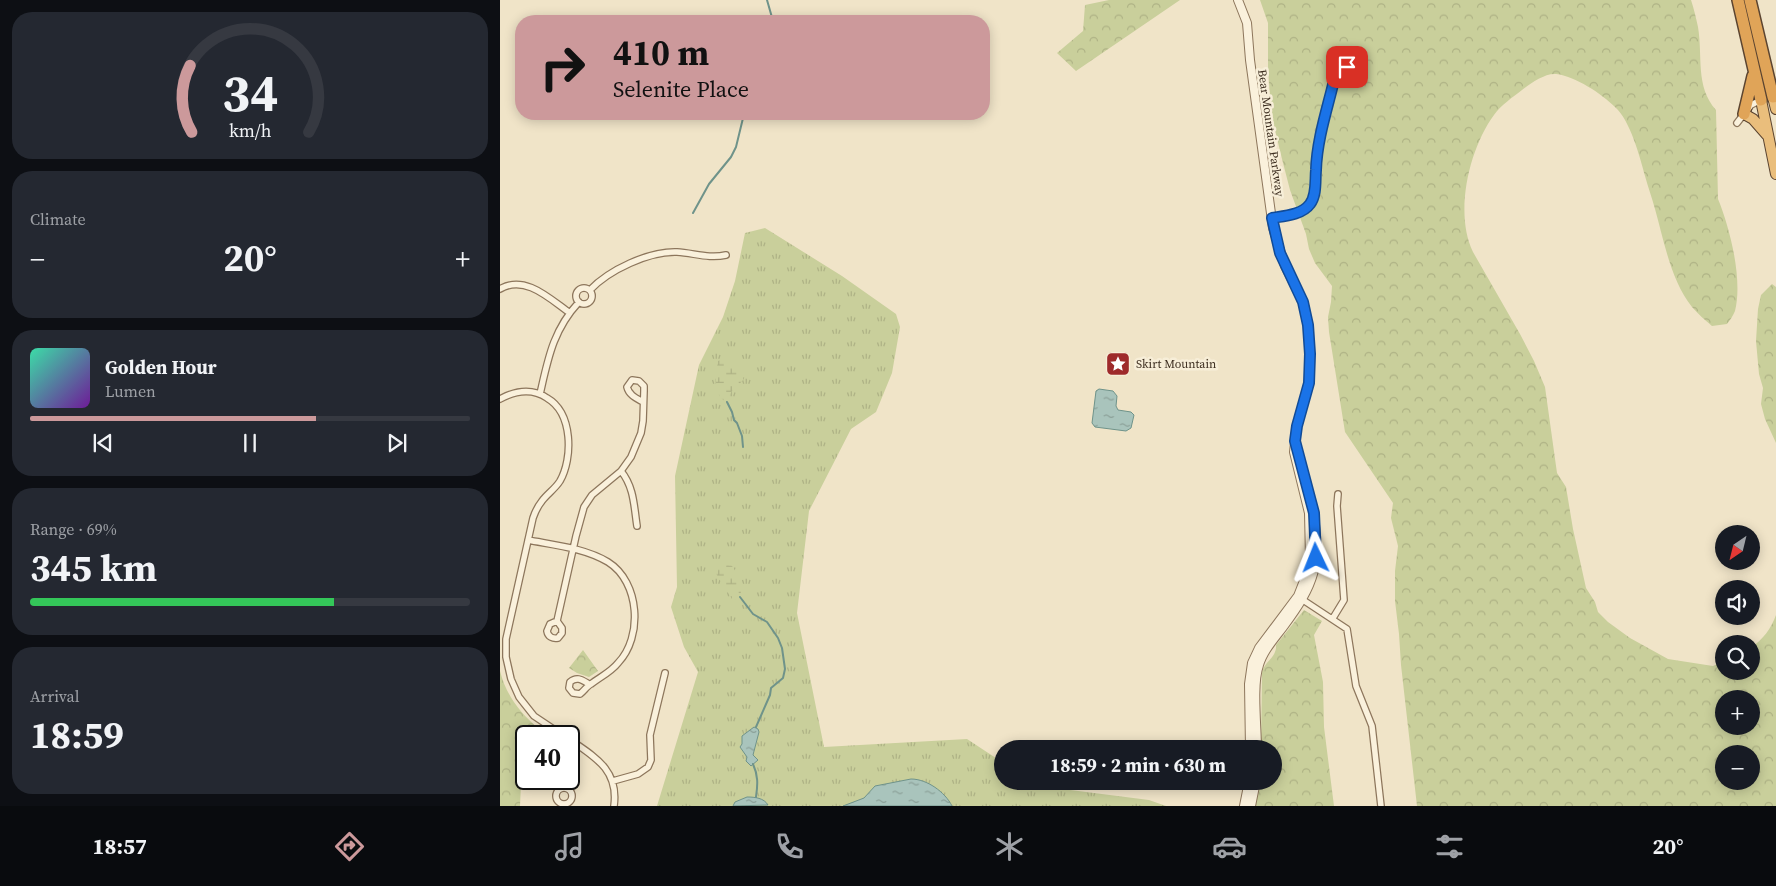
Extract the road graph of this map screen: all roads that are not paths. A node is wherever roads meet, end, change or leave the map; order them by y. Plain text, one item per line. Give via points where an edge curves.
1 (1238, 0) edge
2 (1738, 0) edge
3 (1750, 0) edge
4 (1753, 65) junction
5 (1766, 67) junction
6 (1336, 72) dead end
7 (1776, 79) edge
8 (1773, 97) joint
9 (1761, 100) junction
10 (1776, 109) edge
11 (1740, 119) junction
12 (1772, 140) edge
13 (1776, 174) edge
14 (1272, 218) junction
15 (726, 255) dead end
16 (500, 289) edge
17 (590, 290) junction
18 (579, 302) junction
19 (570, 313) junction
20 (540, 394) junction
21 (500, 399) edge
22 (643, 402) dead end
23 (621, 471) junction
24 (1338, 494) dead end
25 (637, 526) dead end
26 (528, 540) junction
27 (573, 549) junction
28 (1300, 598) junction
29 (1333, 618) junction
30 (557, 621) dead end
31 (665, 673) dead end
32 (589, 684) dead end
33 (548, 725) edge
34 (1250, 740) edge
35 (1257, 740) edge
36 (580, 748) edge
37 (613, 782) junction
38 (1248, 790) edge
39 (1254, 790) edge
40 (614, 806) edge
41 (1244, 806) edge
42 (1251, 806) edge
43 (1381, 806) edge

1 - 14 street, Bear Mountain Parkway via 1247,23
2 - 4 highway
3 - 5 highway
4 - 9 highway
4 - 11 highway via 1752,85
5 - 7 highway
5 - 8 highway
6 - 14 street via 1318,150 1313,199 1302,210
8 - 10 highway
9 - 11 street via 1751,105
9 - 12 highway
11 - 12 highway via 1753,119
12 - 13 highway
14 - 28 street, Bear Mountain Parkway via 1280,253 1303,302 1308,325 1309,383 1295,441 1310,494 1316,537 1316,568 1311,584
15 - 17 street via 704,257 670,252 651,256 613,272
16 - 19 street via 514,283 527,285
17 - 18 street via 590,301
17 - 18 street via 586,287 578,290 576,299
18 - 19 street
19 - 20 street via 552,344
20 - 21 street via 520,392
20 - 26 street via 562,412 568,433 567,454 560,482 536,509
22 - 23 street via 641,433
23 - 25 street via 629,480
23 - 27 street via 584,507
24 - 29 street via 1344,600
26 - 27 street
26 - 33 street via 506,639 506,656 519,697 534,716
27 - 30 street
27 - 32 street via 596,555 620,572 629,587 634,606 632,639 626,652 607,673
28 - 29 street
28 - 34 street, Bear Mountain Parkway via 1259,648 1252,663
28 - 35 street, Bear Mountain Parkway via 1259,665
29 - 43 street via 1349,632 1356,686 1372,726
31 - 37 street via 650,735 651,760 648,767
36 - 37 street via 598,759
37 - 40 street
38 - 41 street
39 - 42 street

